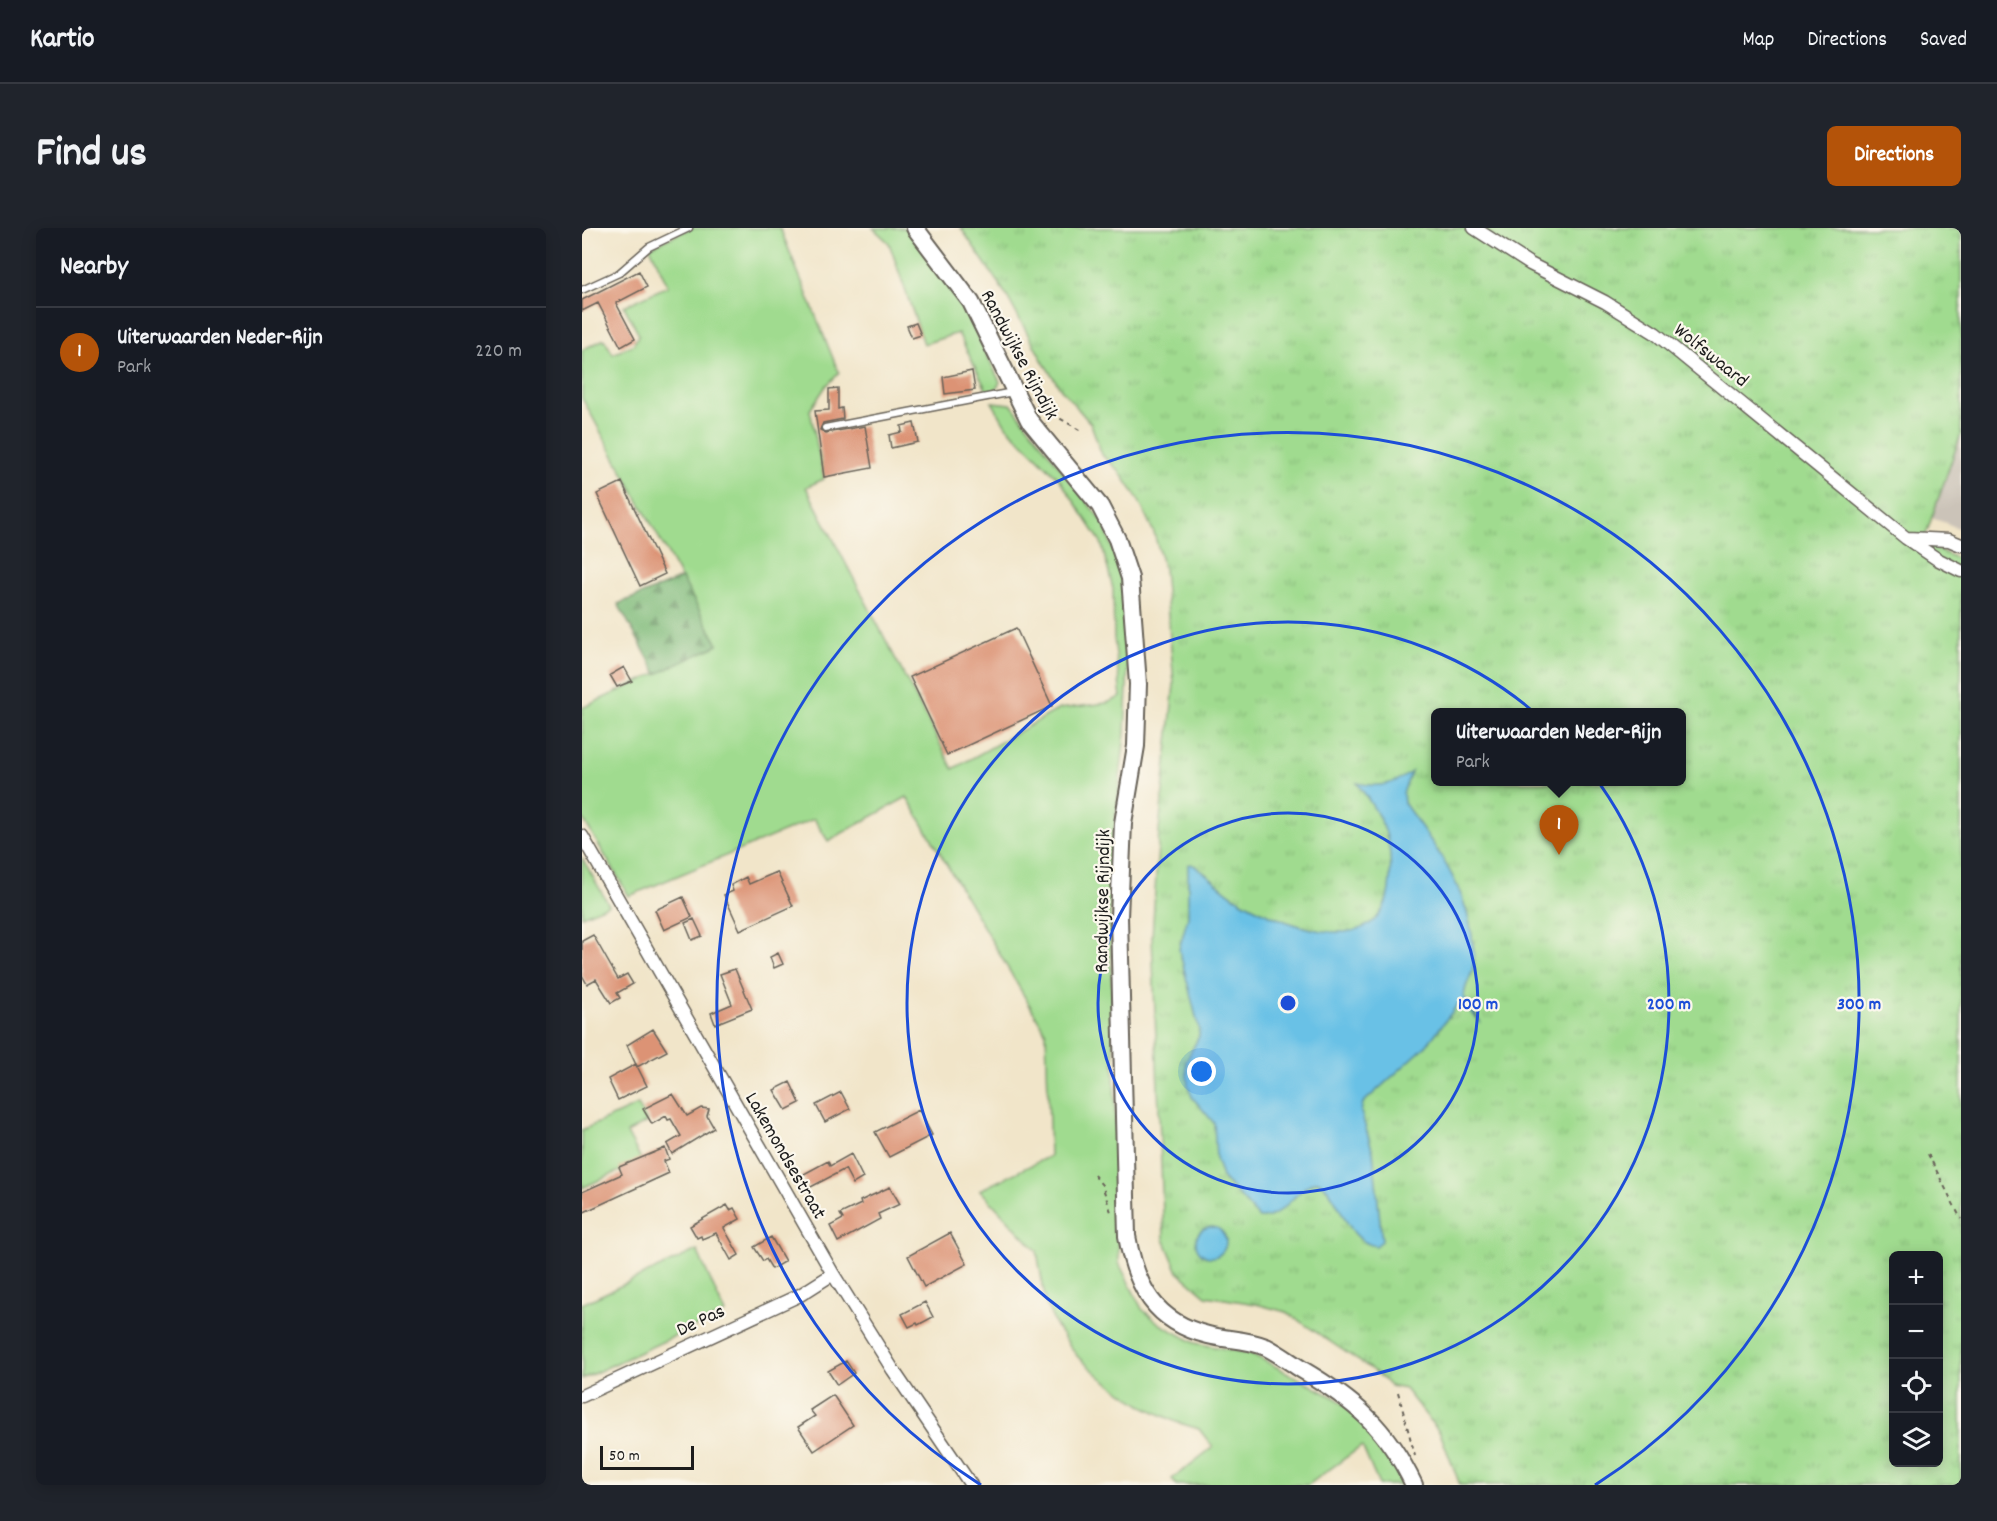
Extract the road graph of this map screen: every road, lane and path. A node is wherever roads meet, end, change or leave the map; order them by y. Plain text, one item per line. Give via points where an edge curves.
1 (689, 228) edge
2 (915, 228) edge
3 (1474, 228) edge
4 (582, 290) edge
5 (1014, 392) junction
6 (1034, 403) dead end
7 (825, 428) dead end
8 (1083, 432) dead end
9 (1906, 538) junction
10 (1961, 545) edge
11 (1961, 571) edge
12 (582, 836) edge
13 (1928, 1154) dead end
14 (1094, 1175) dead end
15 (1112, 1217) dead end
16 (1961, 1219) edge
17 (833, 1274) junction
18 (1398, 1392) dead end
19 (582, 1396) edge
20 (1418, 1464) dead end
21 (971, 1485) edge
22 (1414, 1485) edge

1 - 4 lane via 649,247 619,273
2 - 5 street, Randwijkse Rijndijk via 971,302
3 - 9 street, Wolfswaard via 1530,264 1655,333
5 - 7 lane
5 - 22 street, Randwijkse Rijndijk via 1029,420 1100,506 1130,578 1138,684 1136,746 1124,823 1119,917 1127,1236 1135,1269 1142,1288 1160,1311 1181,1326 1266,1348 1359,1407 1389,1442
6 - 8 path
9 - 10 street via 1949,540
9 - 11 street, Wolfswaard
12 - 17 street, Lakemondsestraat
13 - 16 path
14 - 15 path via 1102,1185
17 - 19 street, De Pas via 800,1294
17 - 21 street, Lakemondsestraat
18 - 20 path

